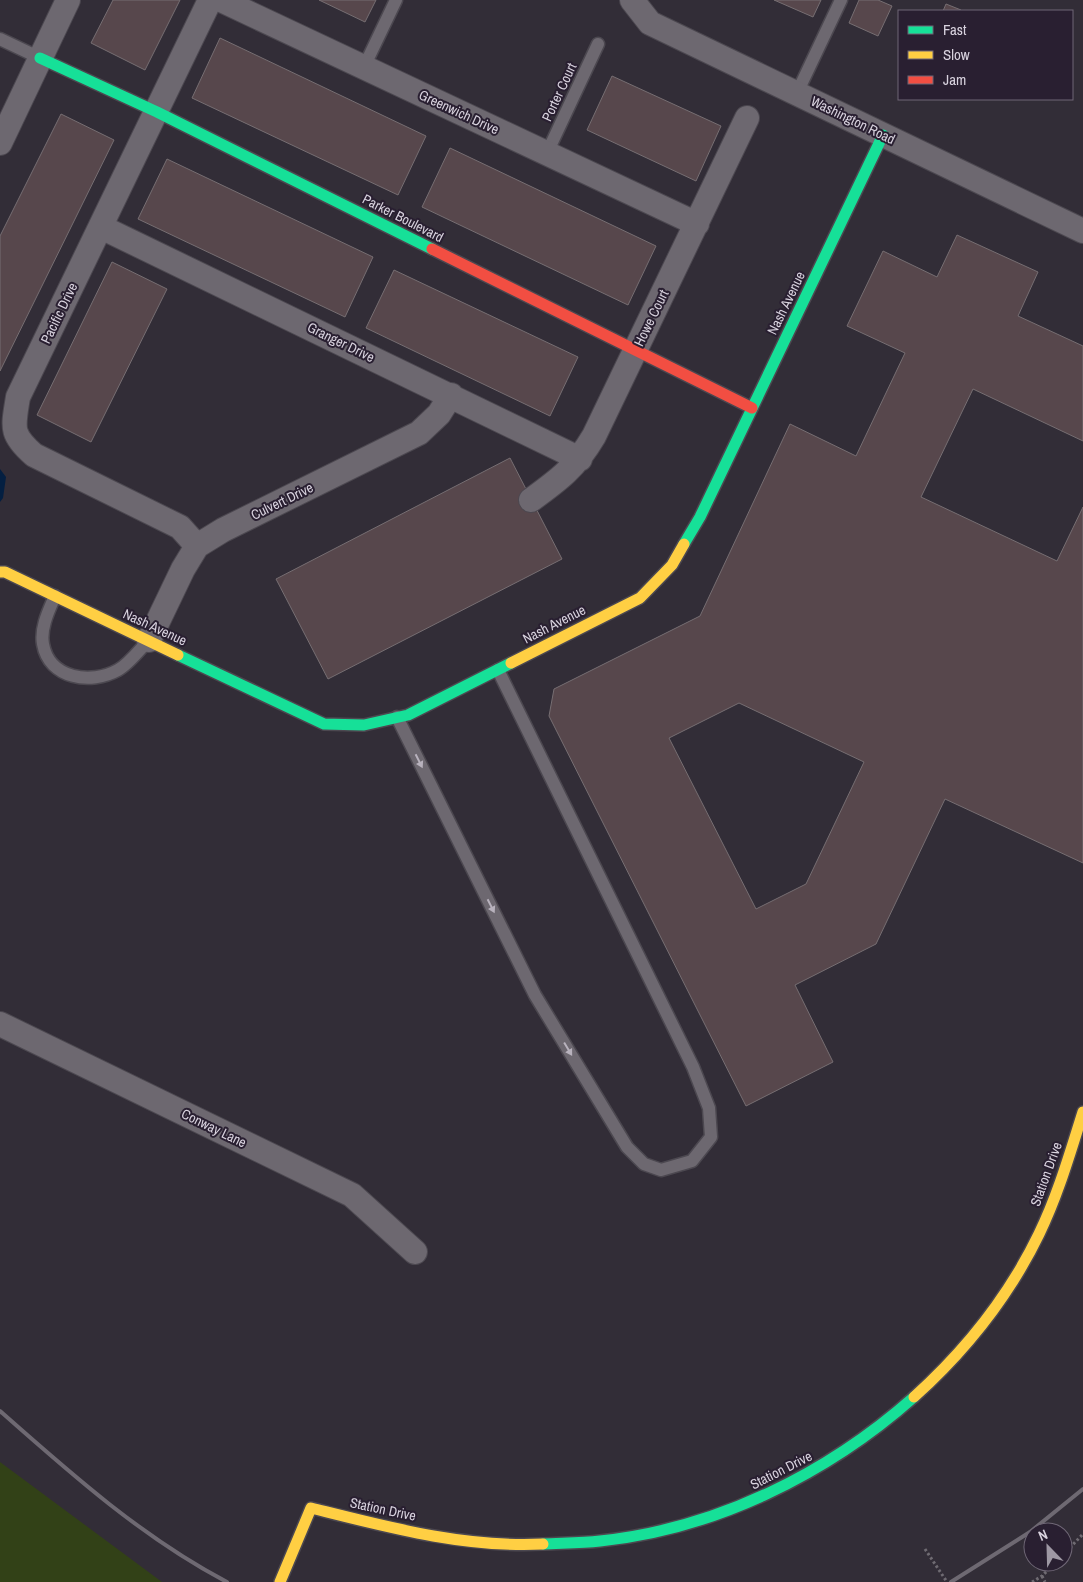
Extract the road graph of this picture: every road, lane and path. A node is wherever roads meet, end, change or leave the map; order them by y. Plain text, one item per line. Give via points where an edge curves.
1 (68, 0) edge
2 (210, 0) edge
3 (221, 0) edge
4 (396, 0) edge
5 (632, 0) edge
6 (841, 0) edge
7 (0, 39) edge
8 (598, 44) dead end
9 (40, 58) junction
10 (364, 67) junction
11 (797, 93) junction
12 (157, 112) junction
13 (747, 118) dead end
14 (884, 135) junction
15 (0, 143) edge
16 (547, 153) junction
17 (696, 224) junction
18 (101, 227) junction
19 (1083, 230) edge
20 (635, 351) junction
21 (450, 395) junction
22 (752, 408) junction
23 (580, 459) junction
24 (532, 500) dead end
25 (197, 546) junction
26 (0, 572) edge
27 (55, 596) junction
28 (149, 640) junction
29 (498, 670) junction
30 (397, 717) junction
31 (0, 1024) edge
32 (1083, 1112) edge
33 (415, 1252) dead end
34 (1083, 1534) edge
35 (1073, 1544) edge
36 (925, 1549) dead end
37 (1046, 1572) edge
38 (1042, 1576) junction
39 (280, 1582) edge
40 (947, 1582) edge
41 (1032, 1582) edge
42 (1045, 1582) edge

1 - 9 street
2 - 12 street, Pacific Drive
3 - 10 street, Greenwich Drive
4 - 10 lane
5 - 11 street, Washington Road via 650,23
6 - 11 lane
7 - 9 lane
8 - 16 lane, Porter Court
9 - 12 street, Parker Boulevard
9 - 15 street
10 - 16 street, Greenwich Drive
11 - 14 street, Washington Road
12 - 18 street, Pacific Drive
12 - 20 street, Parker Boulevard
13 - 17 street, Howe Court
14 - 19 street, Washington Road
14 - 22 street, Nash Avenue
16 - 17 street, Greenwich Drive
17 - 20 street, Howe Court
18 - 21 street, Granger Drive
18 - 25 street, Pacific Drive via 18,397 14,425 19,442 34,455 180,527
20 - 22 street, Parker Boulevard
20 - 23 street, Howe Court
21 - 23 street, Granger Drive
21 - 25 street, Culvert Drive via 439,414 419,432
22 - 29 street, Nash Avenue via 700,517 672,565 640,598
23 - 24 street, Howe Court
25 - 28 street, Culvert Drive
26 - 27 street, Nash Avenue
27 - 28 street, Nash Avenue
27 - 28 lane via 45,618 42,644 51,663 67,675 93,678 119,670
28 - 30 street, Nash Avenue via 324,724 364,725
29 - 30 street, Nash Avenue via 408,715
30 -> 29 lane via 536,995 627,1147 644,1164 661,1170 692,1161 711,1137 709,1108 693,1067
31 - 33 street, Conway Lane via 352,1195
32 - 39 street, Station Drive via 1054,1200 1032,1249 997,1306 927,1386 827,1463 740,1507 686,1526 621,1539 557,1545 462,1540 311,1508
34 - 35 path
36 - 40 path
37 - 38 path
38 - 41 path
38 - 42 path

